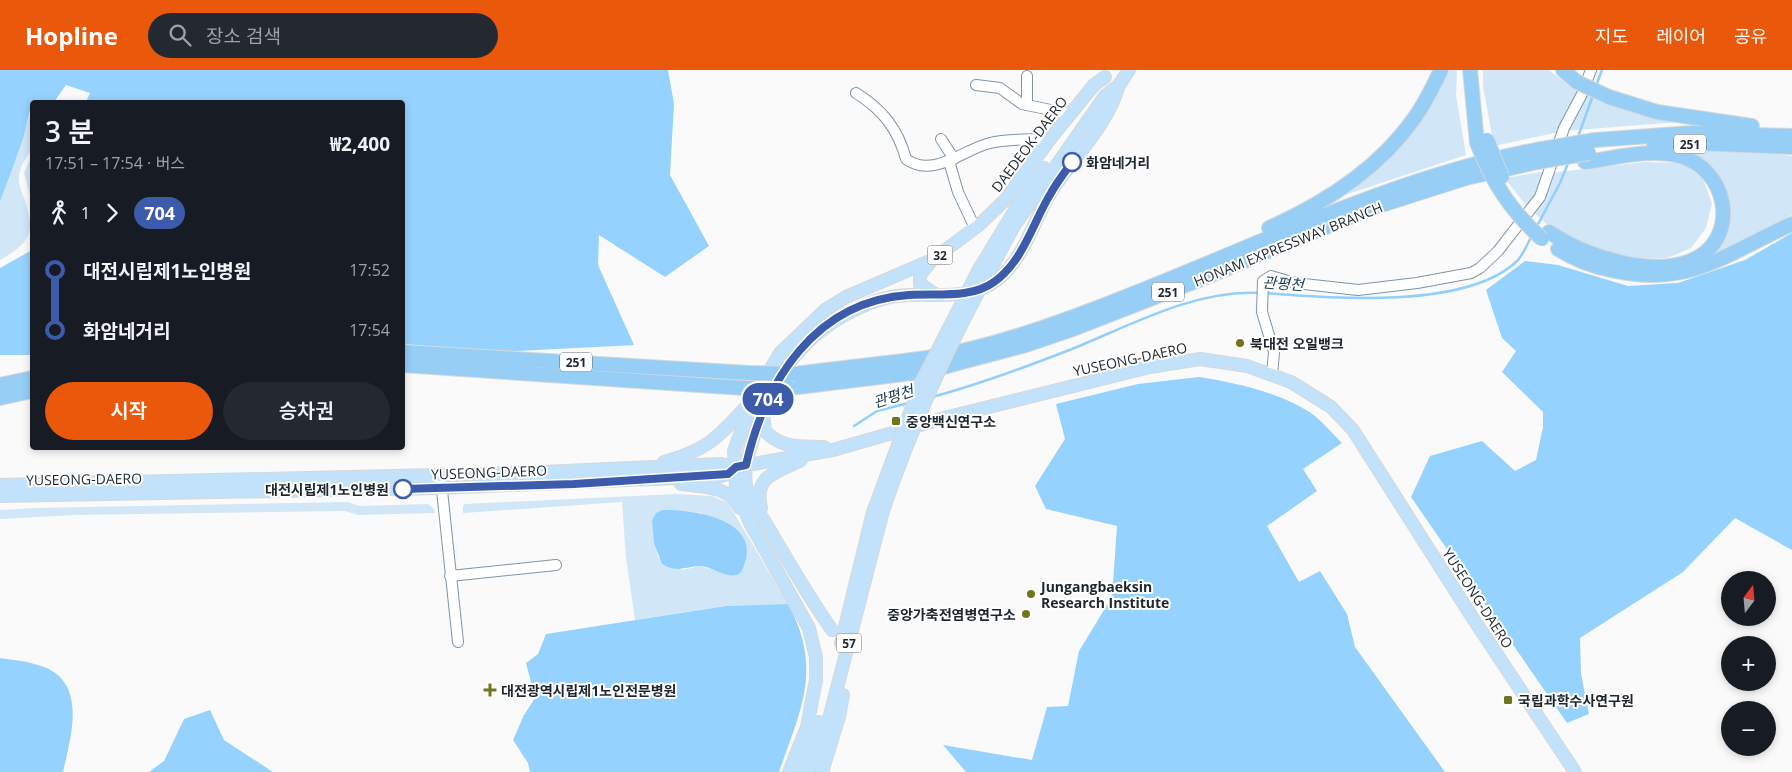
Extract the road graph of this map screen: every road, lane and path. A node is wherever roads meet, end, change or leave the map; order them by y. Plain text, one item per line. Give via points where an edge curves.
1 (1129, 70) edge
2 (1441, 70) edge
3 (1470, 70) edge
4 (1479, 70) edge
5 (1563, 70) edge
6 (1591, 70) edge
7 (1108, 74) edge
8 (1027, 76) dead end
9 (976, 84) dead end
10 (1118, 85) junction
11 (856, 93) dead end
12 (1027, 105) junction
13 (1070, 114) junction
14 (1792, 134) edge
15 (942, 139) dead end
16 (1050, 140) junction
17 (1482, 142) junction
18 (1792, 148) edge
19 (1587, 158) junction
20 (951, 160) junction
21 (1536, 161) junction
22 (1792, 224) edge
23 (975, 228) junction
24 (1546, 236) junction
25 (932, 260) junction
26 (983, 272) junction
27 (935, 294) junction
28 (1070, 318) junction
29 (405, 352) edge
30 (405, 365) edge
31 (1272, 376) junction
32 (30, 378) edge
33 (0, 385) edge
34 (30, 391) edge
35 (0, 398) edge
36 (758, 404) junction
37 (842, 448) junction
38 (810, 455) junction
39 (741, 466) junction
40 (629, 468) junction
41 (441, 475) junction
42 (649, 480) junction
43 (0, 485) edge
44 (442, 488) junction
45 (0, 496) edge
46 (878, 512) junction
47 (749, 520) junction
48 (764, 520) junction
49 (556, 565) dead end
50 (450, 576) junction
51 (832, 630) dead end
52 (458, 642) dead end
53 (843, 694) dead end
54 (789, 772) edge
55 (798, 772) edge
56 (808, 772) edge
57 (822, 772) edge
58 (1575, 772) edge

1 - 10 main road, DAEDEOK-DAERO / 32
2 - 28 highway via 1413,120 1394,144 1341,189 1282,222 1079,308
3 - 17 highway
4 - 17 highway
5 - 14 highway, bridge via 1577,82 1609,97 1657,112
6 - 31 street via 1564,128 1540,197 1498,252 1480,268 1471,273 1417,283 1358,290 1295,283 1271,276 1263,281 1262,312 1274,352
7 - 13 main road, DAEDEOK-DAERO / 32 via 1094,85
7 - 26 main road, DAEDEOK-DAERO / 57 via 1102,90 1018,205
8 - 12 street
9 - 12 street via 1000,88
10 - 26 main road, DAEDEOK-DAERO / 57 via 1105,96
10 - 27 main road, DAEDEOK-DAERO / 32 via 1113,104 1050,193 1010,268 985,288 959,294
11 - 20 street via 874,104 893,125 908,161 922,166
12 - 13 street
13 - 16 main road, DAEDEOK-DAERO / 32
14 - 21 highway, HONAM EXPRESSWAY BRANCH / 251, bridge via 1692,132 1595,140
15 - 20 street
16 - 20 street via 990,143
16 - 23 main road, DAEDEOK-DAERO / 32 via 1006,199
17 - 24 highway, bridge via 1489,173 1503,197 1523,222
18 - 19 highway, 251 via 1691,144
19 - 21 highway
19 - 24 highway via 1669,154 1699,164 1712,176 1721,193 1722,219 1715,239 1710,248 1696,259 1655,266 1595,255
20 - 23 street via 958,192
21 - 28 highway, HONAM EXPRESSWAY BRANCH / 251 via 1464,166 1364,199
21 - 30 highway, HONAM EXPRESSWAY BRANCH / 251, bridge via 1459,186 1443,184 1368,209 1073,329 928,371 790,388 743,388
22 - 24 highway via 1698,269 1666,276 1607,269 1577,259
23 - 25 main road, DAEDEOK-DAERO / 32
25 - 27 main road via 920,275 920,284
25 - 36 main road, DAEDEOK-DAERO / 32 via 846,297 825,310 780,353
26 - 46 main road, 57, bridge
27 - 36 main road, DAEDEOK-DAERO / 32 via 888,297 857,308 825,326 798,350
28 - 29 highway, HONAM EXPRESSWAY BRANCH / 251, bridge via 928,358 795,374
31 - 37 main road, YUSEONG-DAERO via 1247,366 1200,359 1150,366 948,417
31 - 58 main road, YUSEONG-DAERO via 1291,382 1331,407 1353,430
32 - 33 highway
34 - 35 highway
36 - 37 main road via 765,431 778,442 786,446
36 - 39 main road, DAEDEOK-DAERO via 734,451
36 - 39 main road via 748,419 750,424 758,422
36 - 40 main road, 32 via 700,450 663,462
37 - 38 main road, YUSEONG-DAERO
38 - 39 main road, YUSEONG-DAERO
38 - 48 main road via 763,481 758,496
39 - 40 main road, YUSEONG-DAERO / 32
39 - 42 main road, YUSEONG-DAERO via 721,476
39 - 47 main road via 737,491
39 - 48 main road via 746,486
40 - 41 main road, YUSEONG-DAERO / 32
41 - 43 main road, YUSEONG-DAERO / 32
41 - 44 street
42 - 44 main road, YUSEONG-DAERO
42 - 47 main road via 722,490 736,500
44 - 45 main road, YUSEONG-DAERO
44 - 50 street
46 - 55 main road, 57 via 827,700
46 - 56 main road, 57 via 832,707
47 - 54 main road via 809,628 816,657 816,680 807,727
48 - 51 main road via 808,597
49 - 50 street
50 - 52 street
53 - 57 main road

